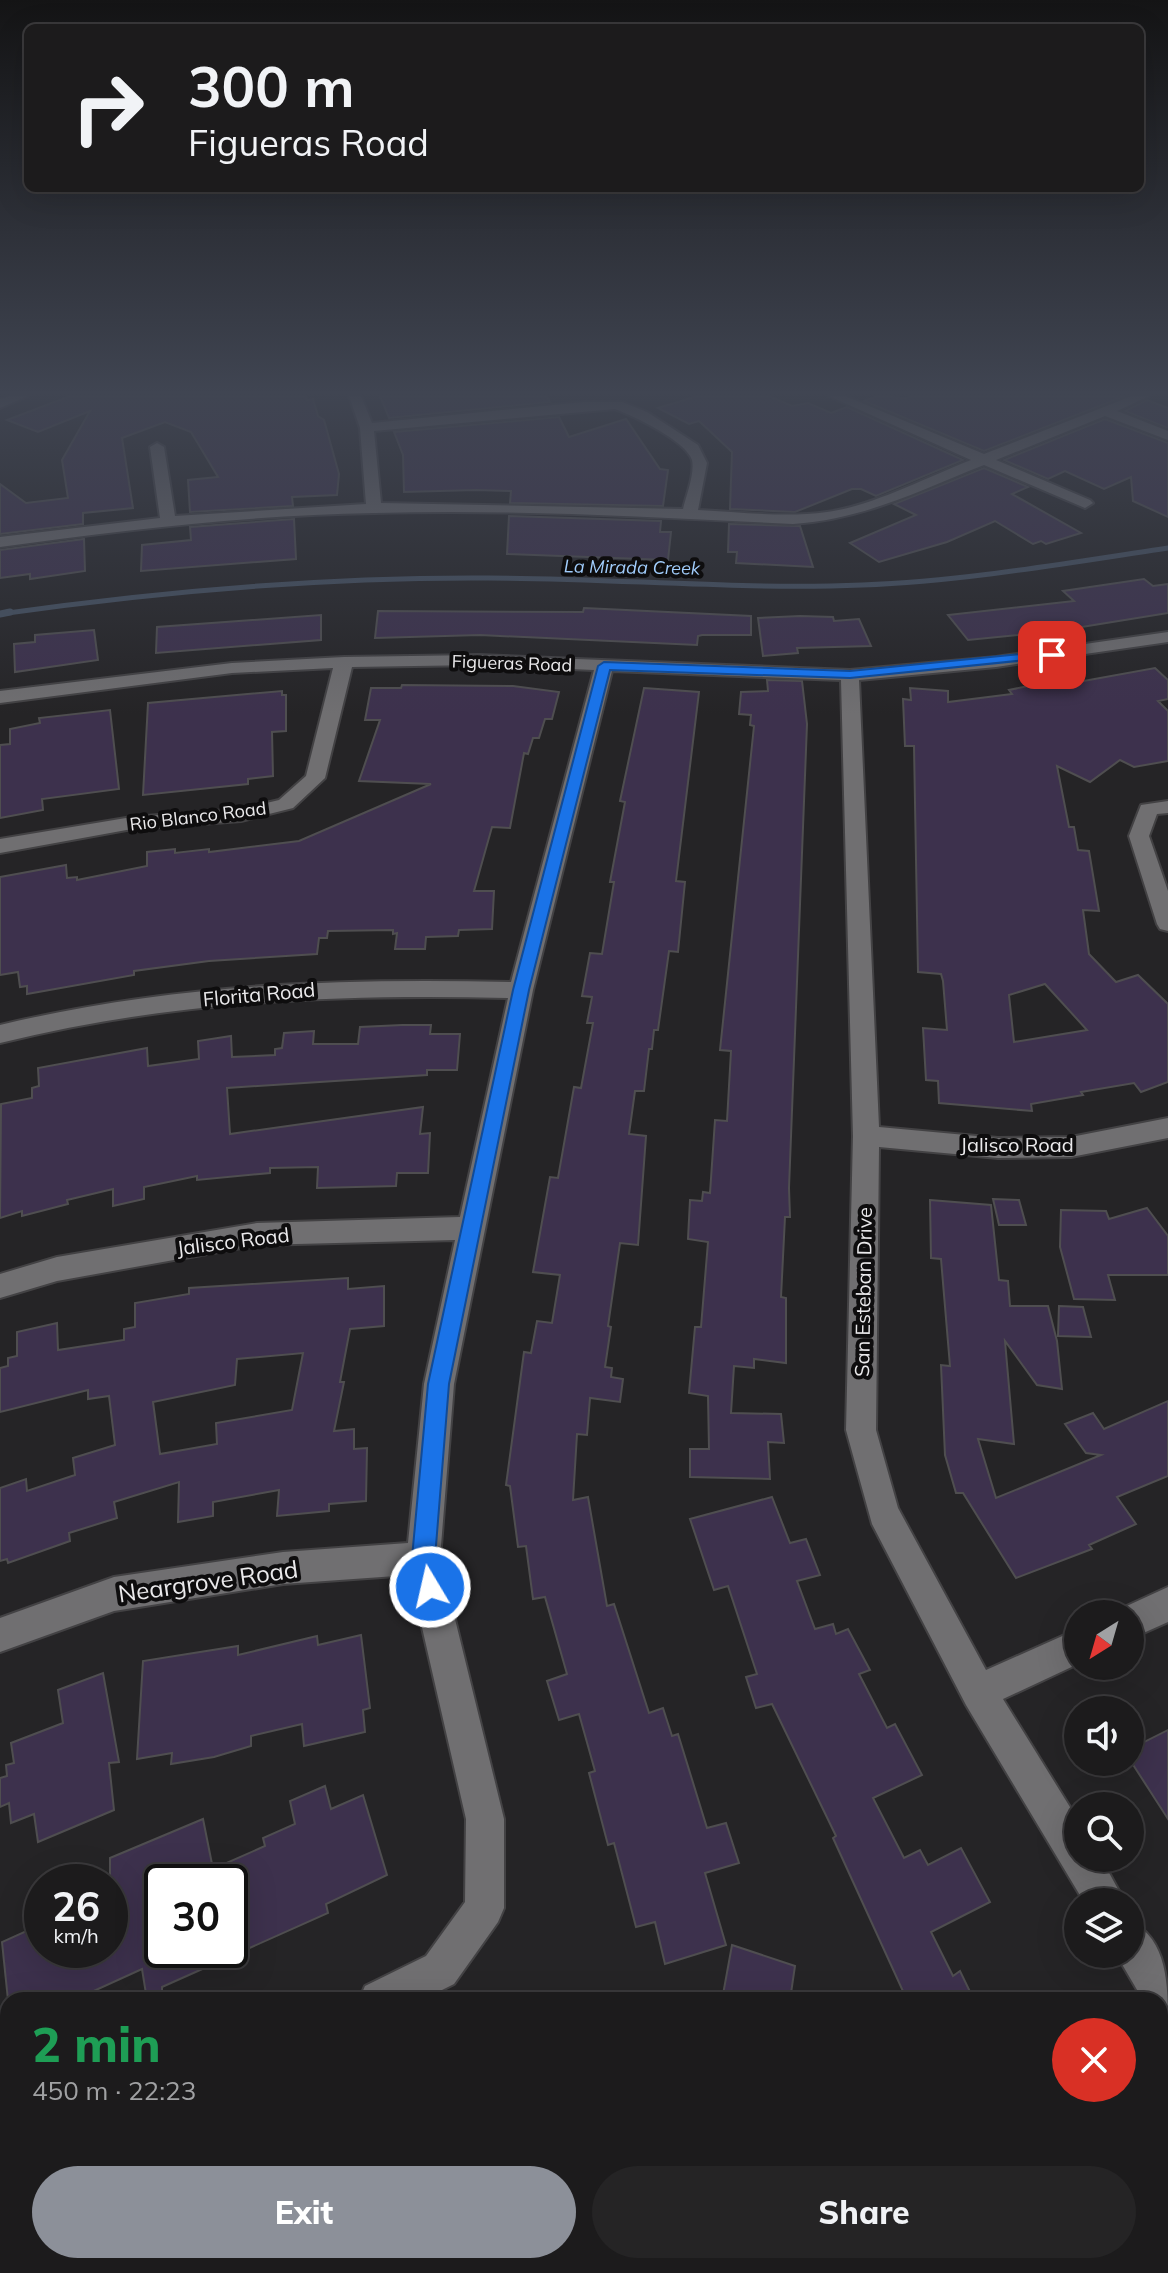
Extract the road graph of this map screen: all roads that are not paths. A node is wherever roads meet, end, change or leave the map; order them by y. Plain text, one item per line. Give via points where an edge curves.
1 (165, 502) edge
2 (373, 502) edge
3 (692, 502) edge
4 (877, 502) edge
5 (374, 508) junction
6 (690, 514) junction
7 (168, 522) junction
8 (0, 542) edge
9 (1168, 637) edge
10 (344, 662) junction
11 (604, 666) junction
12 (850, 675) junction
13 (0, 697) edge
14 (1168, 807) edge
15 (0, 846) edge
16 (1168, 924) edge
17 (521, 990) junction
18 (0, 1034) edge
19 (1168, 1128) edge
20 (866, 1136) junction
21 (469, 1228) junction
22 (0, 1286) edge
23 (423, 1558) junction
24 (1168, 1604) edge
25 (1144, 1615) edge
26 (0, 1635) edge
27 (1064, 1653) edge
28 (979, 1692) junction
29 (1064, 1832) edge
30 (1144, 1964) edge
31 (395, 1992) edge
32 (1161, 1992) edge

1 - 7 street
2 - 5 street
3 - 6 street
4 - 6 street via 827,517
5 - 6 street
5 - 7 street
7 - 8 street
9 - 12 street, Figueras Road via 996,662
10 - 11 street, Figueras Road via 478,660
10 - 13 street, Figueras Road via 232,668
10 - 15 street, Rio Blanco Road via 315,778 286,804 241,815 132,823
11 - 12 street, Figueras Road
11 - 17 street
12 - 20 street, San Esteban Drive
14 - 16 street via 1148,809 1139,836
17 - 18 street, Florita Road via 264,990
17 - 21 street
19 - 20 street, Jalisco Road via 1071,1147 998,1148
20 - 28 street, San Esteban Drive via 861,1430 883,1513
21 - 22 street, Jalisco Road via 257,1234 57,1269
21 - 23 street via 439,1384
23 - 26 street, Neargrove Road via 283,1568 114,1594
23 - 31 street via 485,1819 484,1908 440,1970
24 - 25 street
27 - 28 street
28 - 29 street, San Esteban Drive
30 - 32 street

